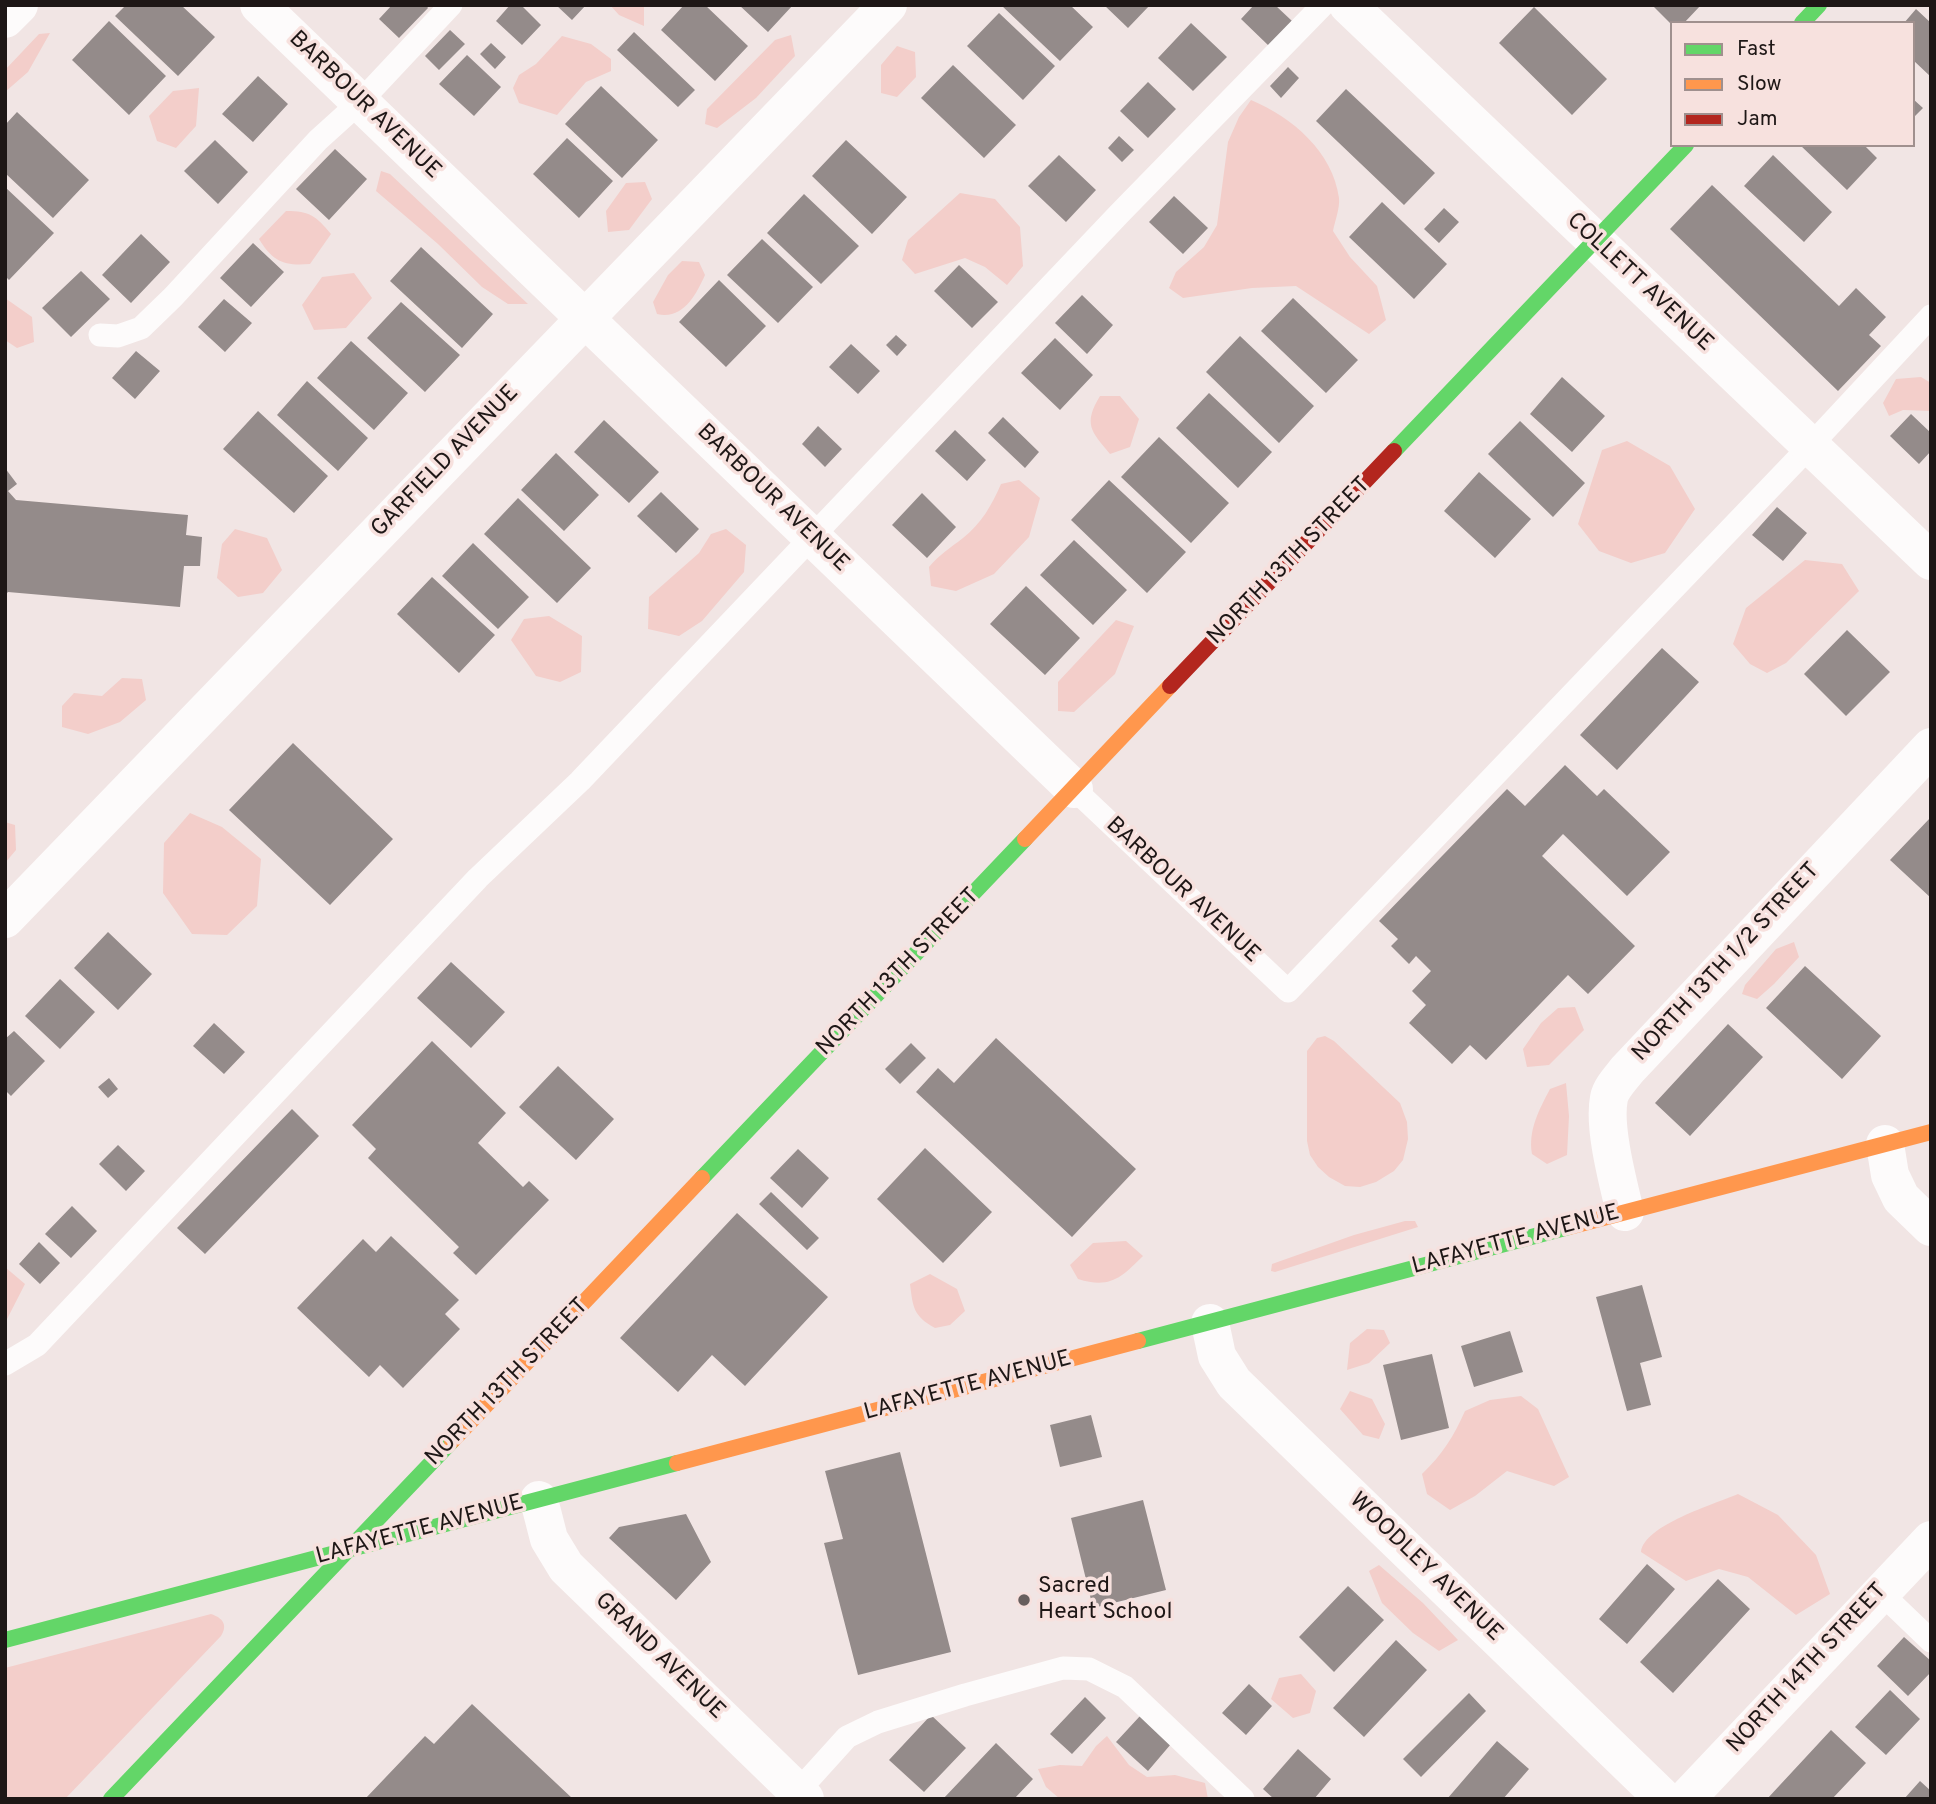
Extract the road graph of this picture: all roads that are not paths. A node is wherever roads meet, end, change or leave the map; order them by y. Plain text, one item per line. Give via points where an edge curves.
1 (19, 5) edge
2 (259, 5) edge
3 (451, 5) edge
4 (888, 5) edge
5 (1323, 5) edge
6 (1348, 5) edge
7 (1819, 5) edge
8 (5, 19) edge
9 (1804, 21) edge
10 (359, 102) junction
11 (1684, 147) edge
12 (1594, 241) junction
13 (1931, 316) edge
14 (585, 318) junction
15 (100, 335) dead end
16 (1811, 445) junction
17 (811, 536) junction
18 (1931, 561) edge
19 (1931, 747) edge
20 (1074, 789) junction
21 (5, 919) edge
22 (1931, 1132) edge
23 (1885, 1144) junction
24 (1625, 1212) junction
25 (1931, 1227) edge
26 (1210, 1322) junction
27 (5, 1364) edge
28 (538, 1500) junction
29 (1931, 1540) edge
30 (349, 1550) junction
31 (1881, 1593) junction
32 (5, 1640) edge
33 (1931, 1641) edge
34 (798, 1797) edge
35 (111, 1799) edge
36 (1243, 1799) edge
37 (1664, 1799) edge
38 (1686, 1799) edge

1 - 8 street
2 - 10 street, BARBOUR AVENUE
3 - 10 lane
4 - 14 street, GARFIELD AVENUE
5 - 17 lane
6 - 12 street, COLLETT AVENUE
7 - 9 main road
10 - 14 street, BARBOUR AVENUE
10 - 15 lane via 141,328 118,337
11 - 12 main road, NORTH 13TH STREET
12 - 16 street, COLLETT AVENUE
12 - 20 main road, NORTH 13TH STREET
13 - 16 lane
14 - 17 street, BARBOUR AVENUE
14 - 21 street, GARFIELD AVENUE
16 - 18 street, COLLETT AVENUE
16 - 20 lane, BARBOUR AVENUE via 1288,991
17 - 20 street, BARBOUR AVENUE
17 - 27 lane via 580,781 478,878 37,1345
19 - 24 street, NORTH 13TH 1/2 STREET via 1627,1070 1609,1096 1614,1163
20 - 30 main road, NORTH 13TH STREET
22 - 23 main road, LAFAYETTE AVENUE
23 - 24 main road, LAFAYETTE AVENUE
23 - 25 street via 1901,1198
24 - 26 main road, LAFAYETTE AVENUE
26 - 28 main road, LAFAYETTE AVENUE
26 - 37 street, WOODLEY AVENUE via 1217,1356 1234,1383
28 - 30 main road, LAFAYETTE AVENUE
28 - 34 street, GRAND AVENUE via 548,1539 566,1567
29 - 31 street, NORTH 14TH STREET
30 - 32 main road, LAFAYETTE AVENUE
30 - 35 main road, NORTH 13TH STREET
31 - 33 lane
31 - 38 street, NORTH 14TH STREET
34 - 36 lane via 847,1737 878,1722 1063,1668 1089,1669 1125,1686

